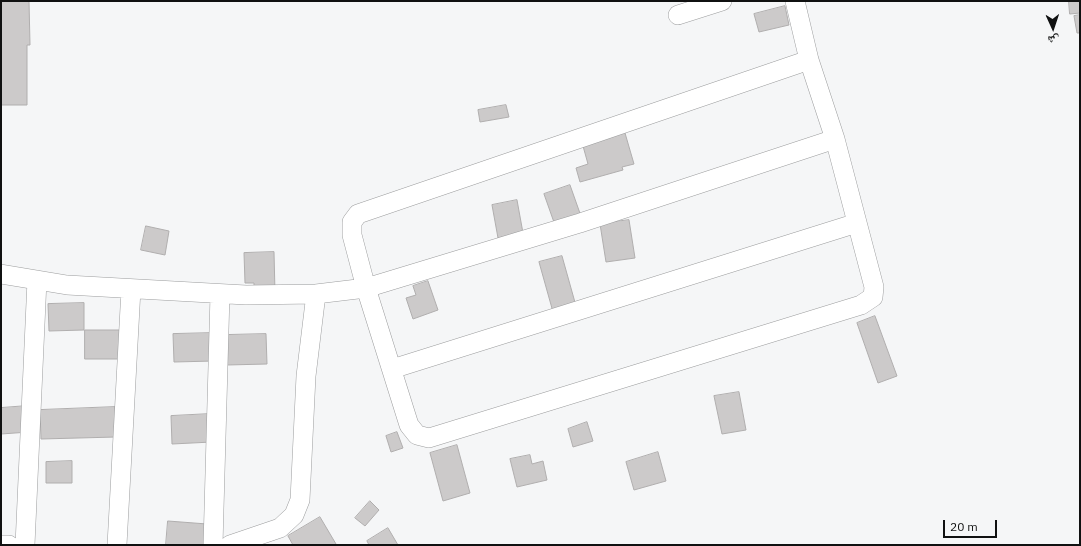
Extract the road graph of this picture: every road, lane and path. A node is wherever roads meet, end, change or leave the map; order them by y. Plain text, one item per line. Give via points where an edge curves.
1 (722, 1) edge
2 (795, 1) edge
3 (678, 15) dead end
4 (809, 60) junction
5 (835, 139) junction
6 (857, 223) junction
7 (1, 274) edge
8 (37, 280) junction
9 (366, 288) junction
10 (131, 289) junction
11 (220, 294) junction
12 (316, 294) junction
13 (392, 369) junction
14 (1, 545) edge
15 (9, 545) edge
16 (25, 545) edge
17 (117, 545) edge
18 (213, 545) edge
19 (230, 545) edge

1 - 3 street
2 - 4 street
4 - 5 street
4 - 9 street via 358,214 352,222 352,235
5 - 6 street
5 - 9 street via 580,223
6 - 13 street
6 - 13 street via 874,287 873,297 861,305 846,310 429,438 417,435 409,425
7 - 8 street
8 - 10 street via 67,285
8 - 16 street
9 - 12 street
9 - 13 street
10 - 11 street
10 - 17 street
11 - 12 street
11 - 18 street
12 - 19 street via 306,376 300,500 294,515 280,528
14 - 15 street

